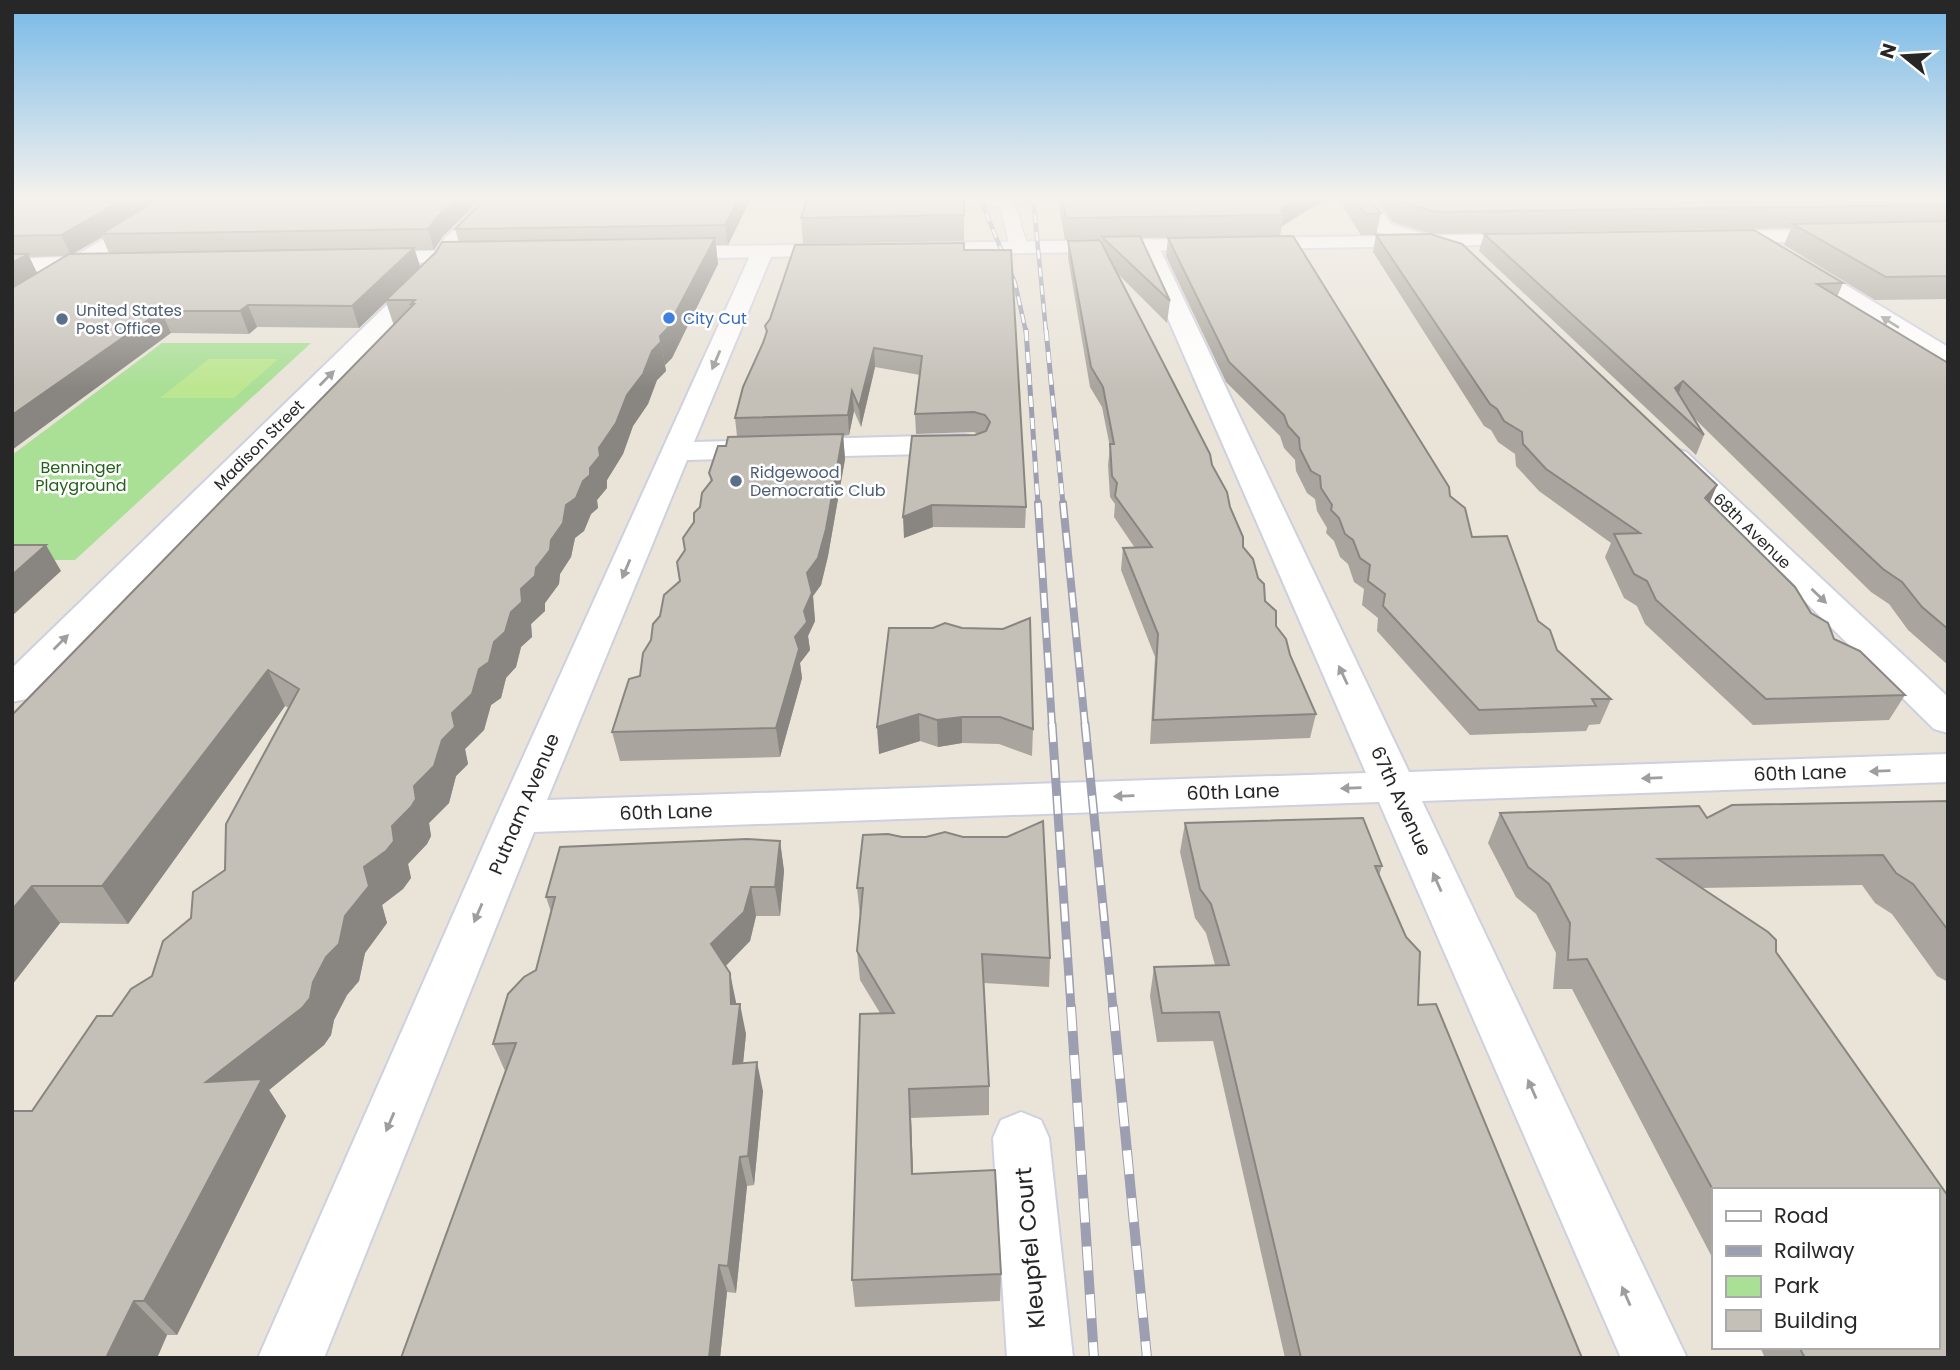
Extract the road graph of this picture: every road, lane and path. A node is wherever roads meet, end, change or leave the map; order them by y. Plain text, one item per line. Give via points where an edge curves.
1 (85, 260) edge
2 (441, 260) edge
3 (759, 260) edge
4 (1154, 260) edge
5 (1472, 260) edge
6 (1788, 260) edge
7 (122, 262) edge
8 (80, 263) junction
9 (1477, 265) edge
10 (12, 266) edge
11 (12, 304) edge
12 (1948, 358) edge
13 (1656, 438) edge
14 (974, 443) edge
15 (677, 451) junction
16 (12, 690) edge
17 (1948, 720) edge
18 (1948, 768) edge
19 (1395, 787) junction
20 (518, 817) junction
21 (1021, 1138) dead end
22 (290, 1358) edge
23 (1040, 1358) edge
24 (1654, 1358) edge

1 - 8 street
16 -> 2 street, Madison Street
3 -> 15 street, Putnam Avenue
19 -> 4 street, 67th Avenue
5 - 9 street
12 -> 6 street
7 - 8 street
8 - 10 street
8 - 11 street
13 -> 17 street, 68th Avenue
14 - 15 street
15 -> 20 street, Putnam Avenue
18 -> 19 street, 60th Lane
19 -> 20 street, 60th Lane
24 -> 19 street, 67th Avenue
20 -> 22 street, Putnam Avenue
21 - 23 street, Kleupfel Court

